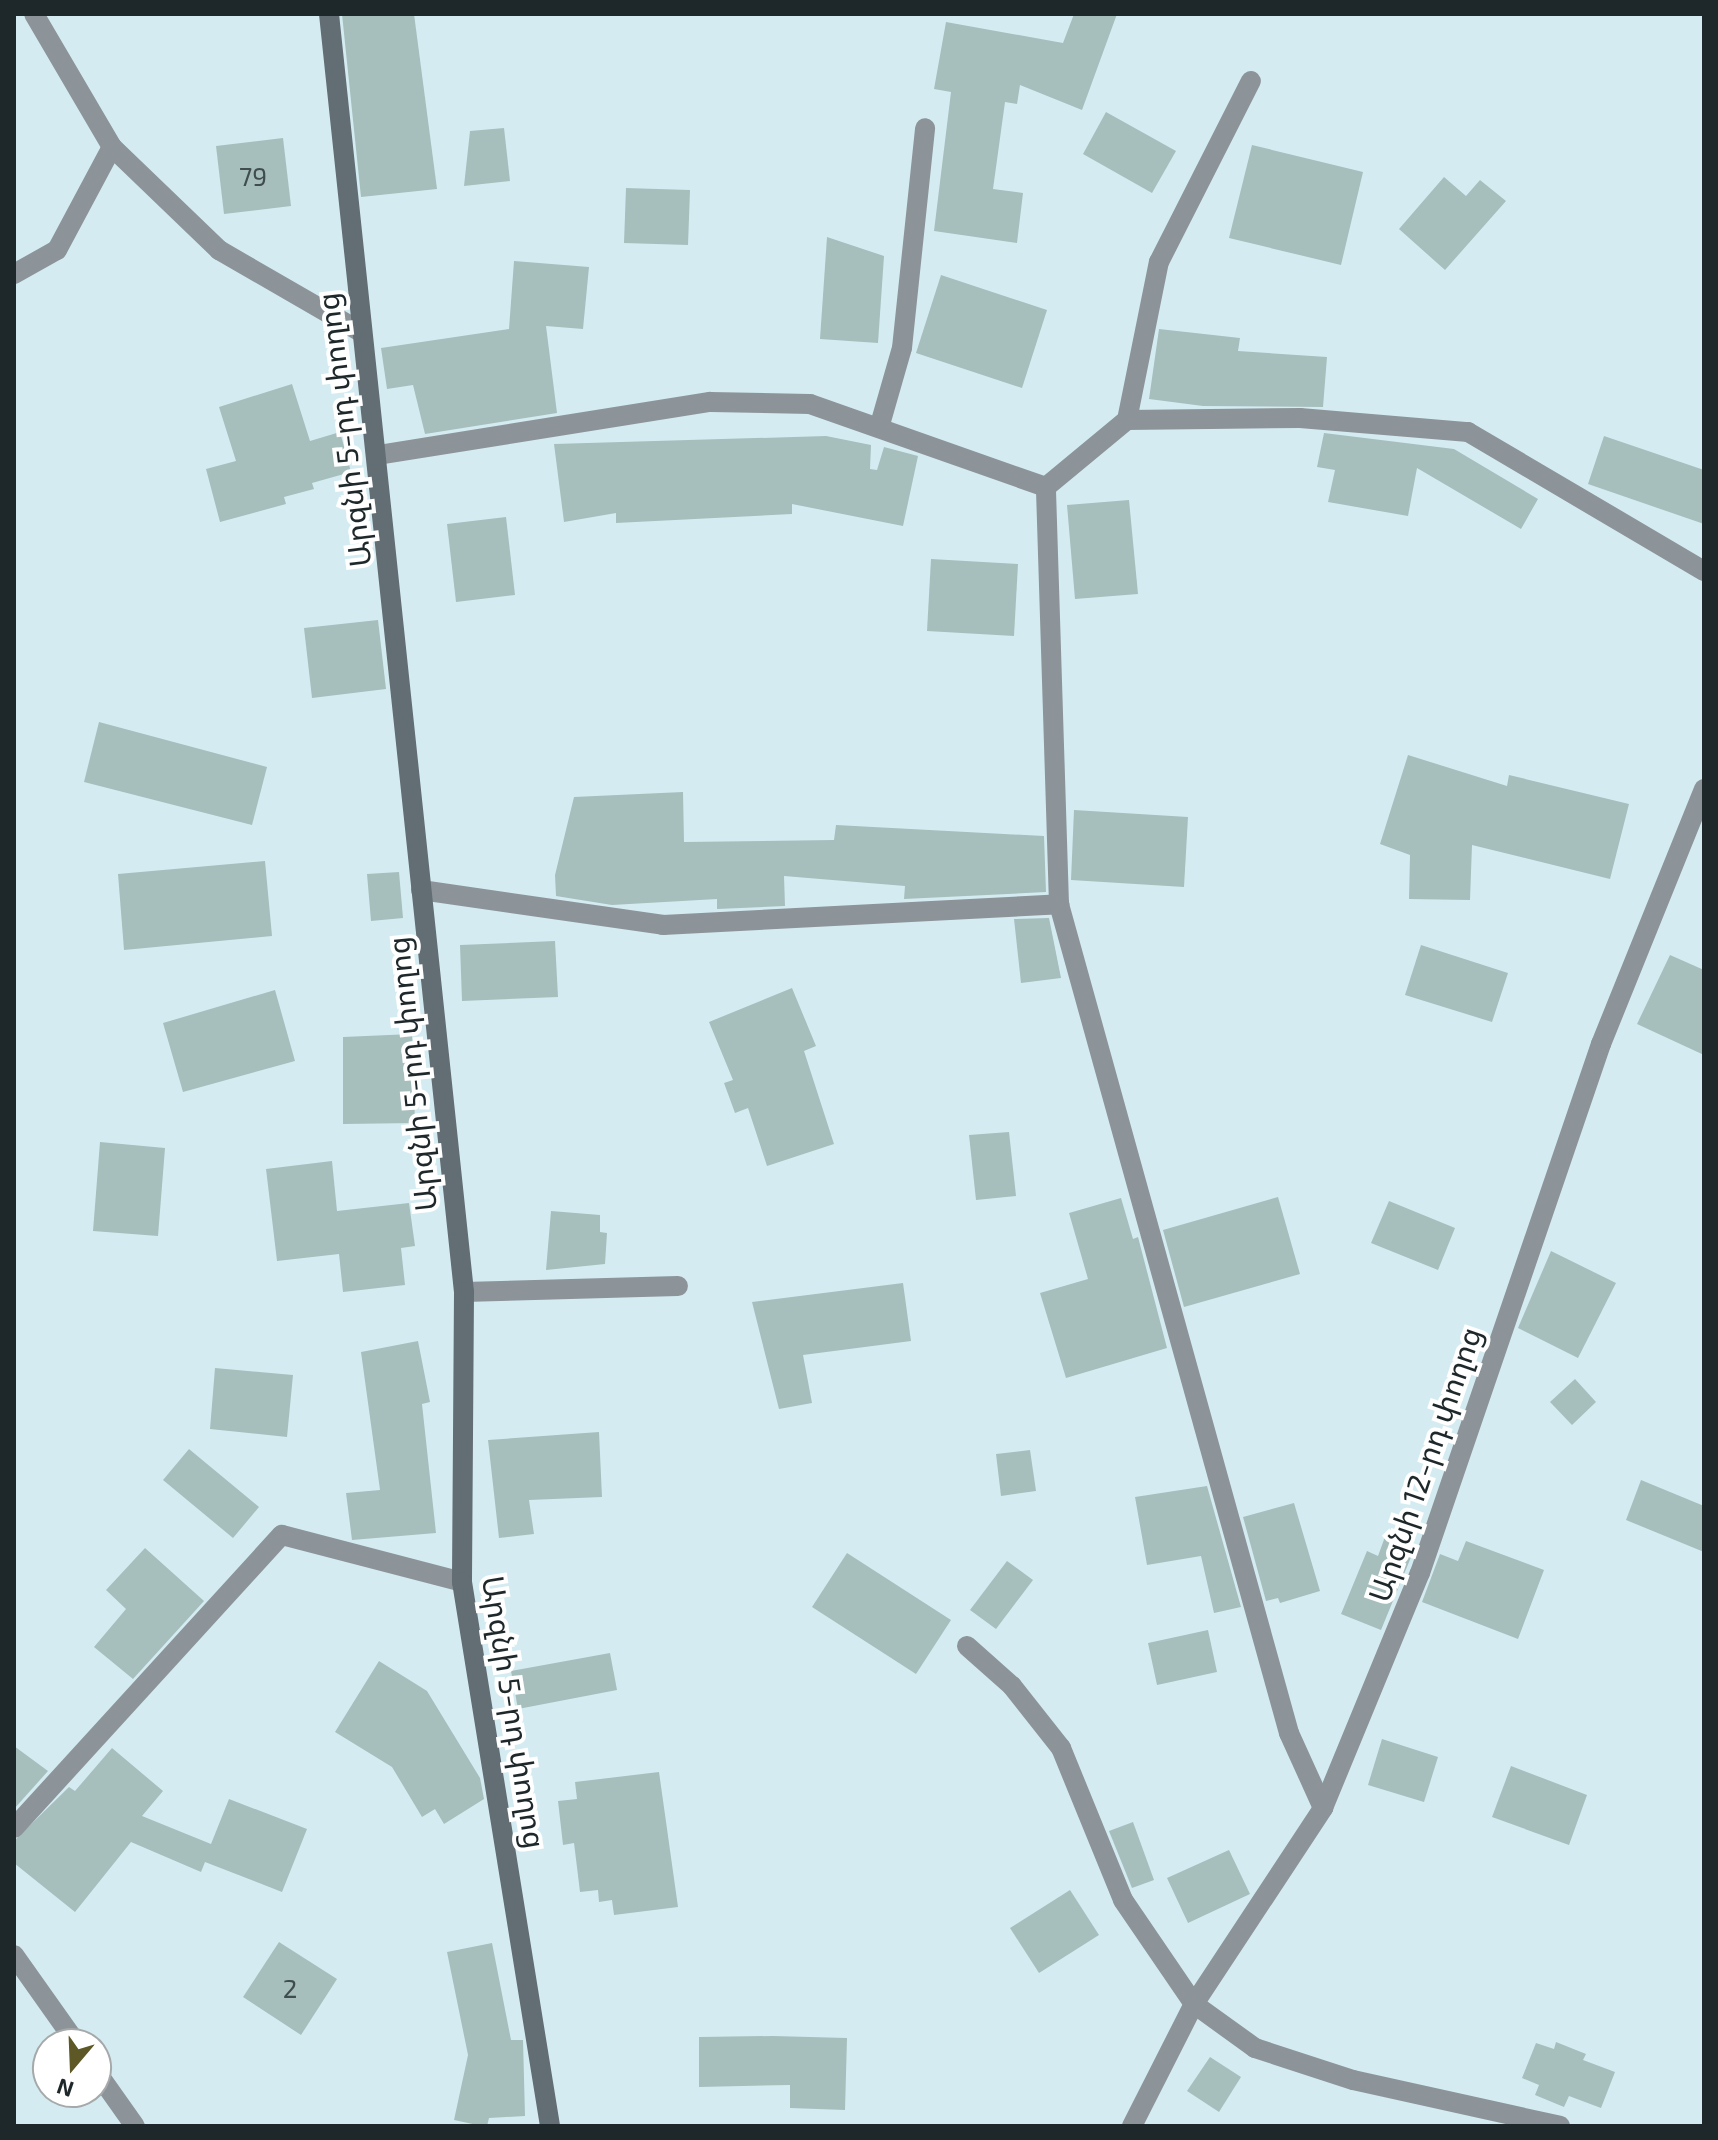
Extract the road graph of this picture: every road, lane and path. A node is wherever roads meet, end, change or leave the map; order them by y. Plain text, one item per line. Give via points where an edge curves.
1 (34, 14) edge
2 (329, 14) edge
3 (1251, 81) dead end
4 (925, 128) dead end
5 (112, 147) junction
6 (14, 274) edge
7 (361, 332) junction
8 (1127, 420) junction
9 (879, 428) junction
10 (378, 455) junction
11 (1046, 487) junction
12 (1704, 571) edge
13 (1704, 789) edge
14 (421, 890) junction
15 (1059, 904) junction
16 (678, 1286) dead end
17 (464, 1292) junction
18 (462, 1582) junction
19 (967, 1646) dead end
20 (1323, 1808) junction
21 (14, 1828) edge
22 (14, 1955) edge
23 (1194, 2004) junction
24 (66, 2028) edge
25 (112, 2094) edge
26 (135, 2126) edge
27 (550, 2126) edge
28 (1132, 2126) edge
29 (1560, 2126) edge

1 - 5 street
2 - 7 street, Արզնի 5-րդ փողոց
3 - 8 street via 1159,262
4 - 9 street via 902,348
5 - 6 street via 57,250
5 - 7 street via 219,250
7 - 10 street, Արզնի 5-րդ փողոց
8 - 11 street
8 - 12 street via 1300,418 1468,432
9 - 10 street via 810,404 710,402
9 - 11 street
10 - 14 street, Արզնի 5-րդ փողոց
11 - 15 street
13 - 20 street, Արզնի 12-րդ փողոց via 1601,1044 1420,1573
14 - 15 street via 663,925
14 - 17 street, Արզնի 5-րդ փողոց
15 - 20 street via 1289,1733
16 - 17 street
17 - 18 street, Արզնի 5-րդ փողոց
18 - 21 street via 282,1535
18 - 27 street, Արզնի 5-րդ փողոց
19 - 23 street via 1012,1686 1061,1748 1123,1900
20 - 23 street, Արզնի 12-րդ փողոց
22 - 24 street
23 - 28 street, Արզնի 12-րդ փողոց
23 - 29 street via 1255,2048 1353,2080
25 - 26 street

